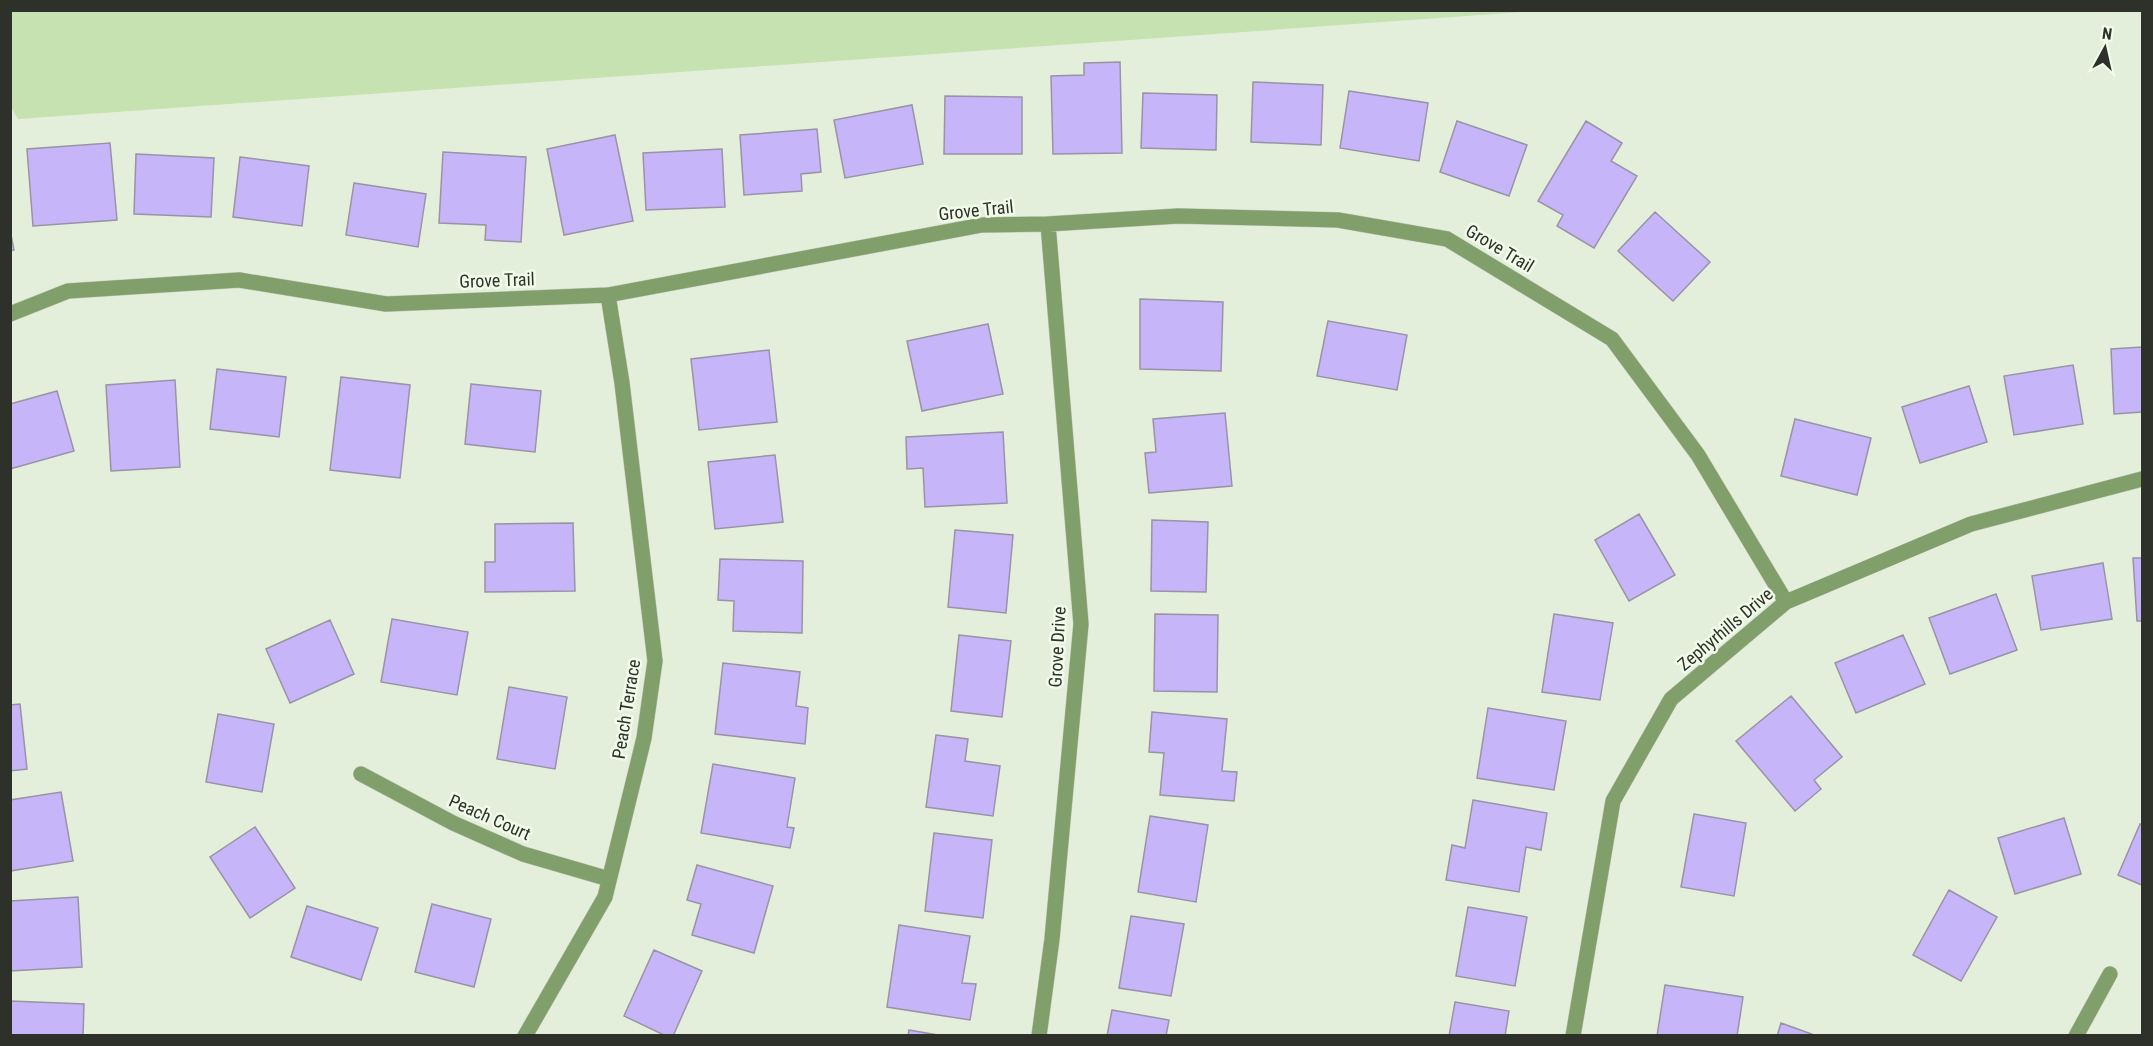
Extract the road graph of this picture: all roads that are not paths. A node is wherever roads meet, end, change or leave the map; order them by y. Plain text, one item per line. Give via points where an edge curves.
1 (1048, 224) junction
2 (608, 295) junction
3 (10, 314) edge
4 (2142, 479) edge
5 (1786, 602) junction
6 (361, 774) dead end
7 (609, 879) junction
8 (2109, 974) dead end
9 (525, 1035) edge
10 (1038, 1035) edge
11 (1573, 1035) edge
12 (2076, 1035) edge

1 - 2 street, Grove Trail via 982,225
1 - 5 street, Grove Trail via 1178,216 1338,220 1447,239 1612,339 1698,455
1 - 10 street, Grove Drive via 1081,624 1052,939
2 - 3 street, Grove Trail via 386,304 239,280 68,291
2 - 7 street, Peach Terrace via 655,661 644,738
4 - 5 street, Zephyrhills Drive via 1971,524
5 - 11 street, Zephyrhills Drive via 1671,699 1614,801
6 - 7 street, Peach Court via 453,824 524,854
7 - 9 street, Peach Terrace via 605,897
8 - 12 street

